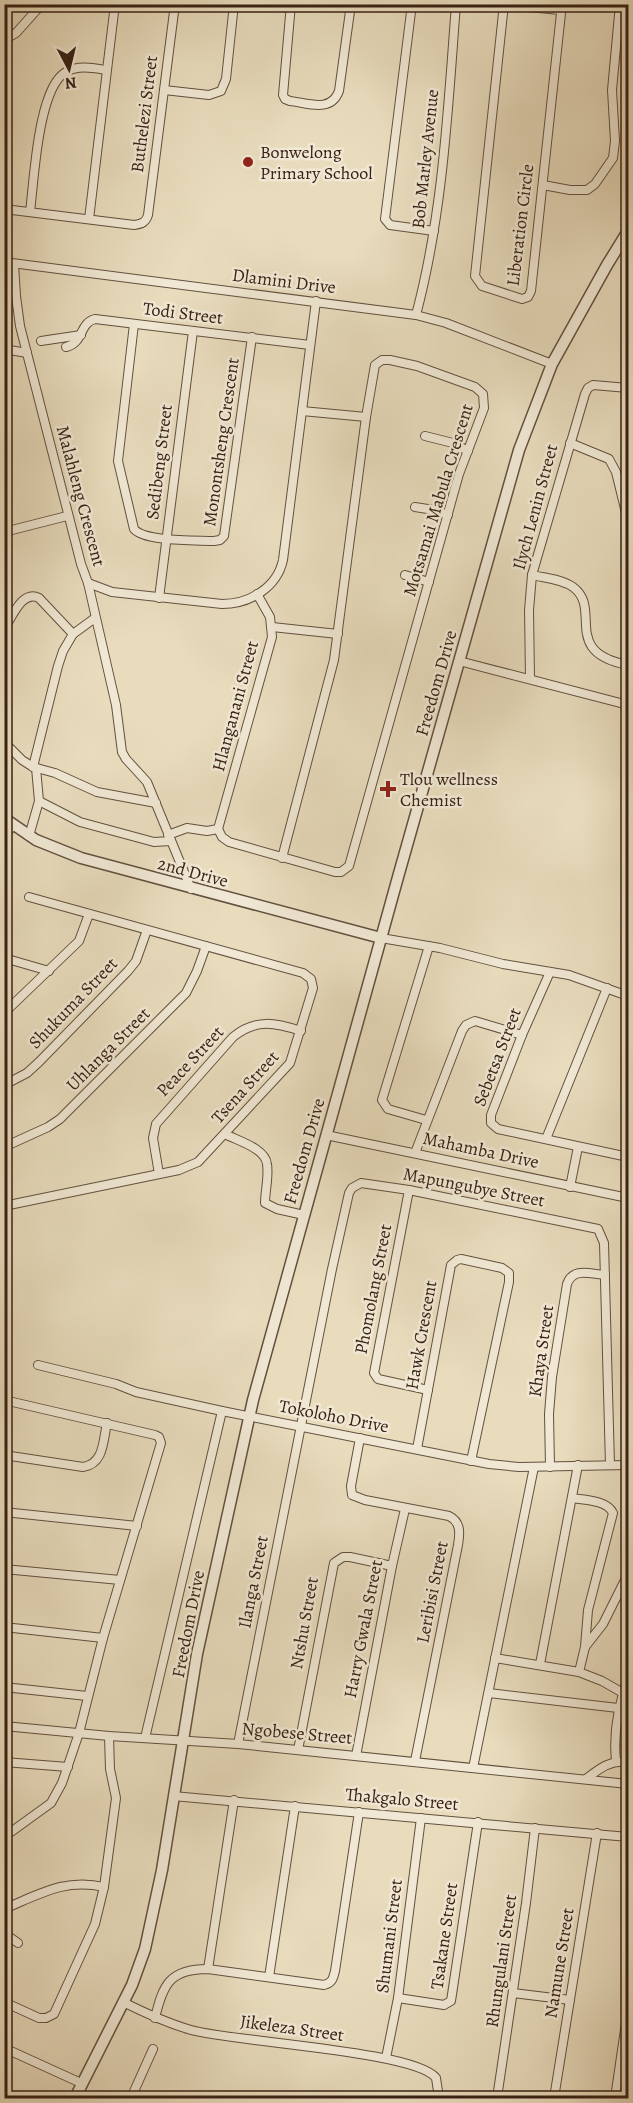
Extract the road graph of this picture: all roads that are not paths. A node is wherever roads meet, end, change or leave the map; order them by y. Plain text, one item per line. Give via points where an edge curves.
1 (42, 4) edge
2 (115, 4) edge
3 (175, 4) edge
4 (234, 4) edge
5 (291, 4) edge
6 (351, 4) edge
7 (412, 4) edge
8 (456, 4) edge
9 (620, 4) edge
10 (504, 5) edge
11 (561, 7) edge
12 (4, 40) edge
13 (106, 70) junction
14 (164, 90) junction
15 (543, 185) junction
16 (4, 209) edge
17 (30, 212) junction
18 (89, 219) junction
19 (434, 231) junction
20 (628, 231) edge
21 (4, 262) edge
22 (14, 264) junction
23 (316, 301) junction
24 (416, 315) junction
25 (134, 324) junction
26 (193, 331) junction
27 (81, 334) junction
28 (252, 338) junction
29 (41, 342) dead end
30 (310, 345) junction
31 (66, 347) dead end
32 (4, 349) edge
33 (27, 353) junction
34 (552, 364) junction
35 (628, 388) edge
36 (302, 411) junction
37 (366, 417) junction
38 (425, 436) dead end
39 (570, 442) junction
40 (468, 451) junction
41 (415, 507) dead end
42 (448, 515) junction
43 (67, 516) junction
44 (628, 521) edge
45 (4, 532) edge
46 (166, 538) junction
47 (532, 575) junction
48 (405, 576) dead end
49 (429, 582) junction
50 (88, 583) junction
51 (257, 594) junction
52 (159, 598) junction
53 (95, 618) junction
54 (272, 627) junction
55 (4, 629) edge
56 (73, 634) junction
57 (338, 634) junction
58 (459, 662) junction
59 (628, 665) edge
60 (530, 679) junction
61 (628, 705) edge
62 (4, 742) edge
63 (34, 768) junction
64 (39, 801) junction
65 (156, 802) junction
66 (9, 821) edge
67 (218, 829) junction
68 (29, 836) junction
69 (4, 837) edge
70 (169, 838) junction
71 (282, 858) junction
72 (191, 888) junction
73 (29, 897) dead end
74 (89, 914) junction
75 (147, 930) junction
76 (381, 938) junction
77 (206, 946) junction
78 (429, 946) junction
79 (4, 958) edge
80 (49, 971) junction
81 (550, 972) junction
82 (607, 988) junction
83 (628, 996) edge
84 (4, 1013) edge
85 (302, 1031) junction
86 (522, 1035) junction
87 (4, 1085) edge
88 (426, 1120) junction
89 (225, 1134) junction
90 (326, 1135) junction
91 (546, 1139) junction
92 (4, 1147) edge
93 (578, 1147) junction
94 (415, 1153) junction
95 (628, 1157) edge
96 (159, 1174) junction
97 (570, 1187) junction
98 (409, 1190) junction
99 (628, 1198) edge
100 (4, 1206) edge
101 (303, 1215) junction
102 (605, 1275) junction
103 (38, 1365) dead end
104 (428, 1389) junction
105 (4, 1400) edge
106 (222, 1411) junction
107 (249, 1416) junction
108 (107, 1423) junction
109 (301, 1427) junction
110 (360, 1438) junction
111 (417, 1449) junction
112 (4, 1455) edge
113 (471, 1461) junction
114 (610, 1465) junction
115 (628, 1465) edge
116 (578, 1466) junction
117 (534, 1467) junction
118 (550, 1467) junction
119 (572, 1498) junction
120 (405, 1509) junction
121 (4, 1512) edge
122 (137, 1526) junction
123 (392, 1566) junction
124 (4, 1569) edge
125 (628, 1574) edge
126 (120, 1581) junction
127 (4, 1627) edge
128 (103, 1638) junction
129 (585, 1647) junction
130 (495, 1658) junction
131 (540, 1664) junction
132 (579, 1672) junction
133 (628, 1679) edge
134 (4, 1687) edge
135 (623, 1693) junction
136 (489, 1694) junction
137 (87, 1696) junction
138 (618, 1708) junction
139 (4, 1726) edge
140 (79, 1733) junction
141 (110, 1736) junction
142 (145, 1738) junction
143 (183, 1741) junction
144 (238, 1744) junction
145 (298, 1750) junction
146 (356, 1756) junction
147 (415, 1761) junction
148 (616, 1761) junction
149 (4, 1762) edge
150 (628, 1762) edge
151 (68, 1767) junction
152 (473, 1768) junction
153 (586, 1779) junction
154 (628, 1784) edge
155 (173, 1796) junction
156 (234, 1800) junction
157 (295, 1806) junction
158 (358, 1812) junction
159 (421, 1818) junction
160 (478, 1822) junction
161 (535, 1828) junction
162 (597, 1833) junction
163 (4, 1837) edge
164 (628, 1837) edge
165 (104, 1887) junction
166 (4, 1909) edge
167 (4, 1933) edge
168 (18, 1943) dead end
169 (208, 1969) junction
170 (269, 1977) junction
171 (513, 1993) junction
172 (398, 1998) junction
173 (570, 2000) junction
174 (4, 2002) edge
175 (123, 2002) junction
176 (628, 2009) edge
177 (156, 2018) junction
178 (4, 2048) edge
179 (153, 2049) dead end
180 (386, 2058) junction
181 (81, 2083) junction
182 (75, 2098) edge
183 (131, 2098) edge
184 (439, 2098) edge
185 (497, 2098) edge
186 (554, 2098) edge
187 (615, 2098) edge

1 - 12 street via 16,33
2 - 13 street
3 - 14 street, Buthelezi Street
4 - 14 street via 226,79 221,91 209,94
5 - 6 street via 282,95 290,101 325,105 333,102 339,91
7 - 19 street via 385,219 393,226
8 - 19 street, Bob Marley Avenue
9 - 15 street via 612,90 613,158 587,190
10 - 11 street
10 - 15 street, Liberation Circle via 475,273 482,286 520,299 529,295
11 - 15 street, Liberation Circle
13 - 17 street via 76,68 60,75 55,82 43,113
13 - 18 street
14 - 18 street, Buthelezi Street via 145,221 140,224
16 - 17 street
17 - 18 street
19 - 24 street, Bob Marley Avenue
20 - 34 street, Freedom Drive
21 - 22 street, Dlamini Drive
22 - 23 street, Dlamini Drive
22 - 33 street, Malahleng Crescent via 16,305
23 - 24 street, Dlamini Drive
23 - 30 street, Malahleng Crescent
24 - 34 street, Dlamini Drive via 446,322
25 - 26 street, Todi Street
25 - 27 street, Todi Street via 92,320
25 - 46 street, Monontsheng Crescent via 119,469 134,529 144,536
26 - 28 street, Todi Street
26 - 46 street, Sedibeng Street
27 - 29 street
27 - 31 street, Todi Street via 76,343
28 - 30 street, Todi Street
28 - 46 street, Monontsheng Crescent via 224,536 214,541
30 - 36 street, Malahleng Crescent
32 - 33 street
33 - 43 street, Malahleng Crescent
34 - 58 street, Freedom Drive via 519,450
35 - 39 street, Ilych Lenin Street via 588,388
36 - 37 street
36 - 51 street, Malahleng Crescent via 282,566 274,581
37 - 40 street, Motsamai Mabula Crescent via 376,362 390,360 417,366 475,387 483,394 484,408
37 - 57 street, Motsamai Mabula Crescent
38 - 40 street via 446,440
39 - 44 street via 609,459
39 - 47 street, Ilych Lenin Street
40 - 42 street, Motsamai Mabula Crescent
41 - 42 street
42 - 49 street, Motsamai Mabula Crescent
43 - 45 street
43 - 50 street, Malahleng Crescent
46 - 52 street, Sedibeng Street
47 - 59 street via 574,587 583,602 590,644 603,657
47 - 60 street, Ilych Lenin Street
48 - 49 street
49 - 71 street, Motsamai Mabula Crescent via 349,866 335,872
50 - 52 street, Malahleng Crescent via 112,592
50 - 53 street
51 - 52 street, Malahleng Crescent via 227,604
51 - 54 street, Hlanganani Street
53 - 56 street
53 - 65 street via 116,705 122,752 145,778
54 - 57 street
54 - 67 street, Hlanganani Street
55 - 56 street via 25,598 34,595
56 - 63 street via 58,666
57 - 71 street, Motsamai Mabula Crescent via 330,681
58 - 60 street
58 - 76 street, Freedom Drive
60 - 61 street
62 - 63 street
63 - 64 street
63 - 65 street via 97,792
64 - 68 street
64 - 70 street via 81,822 154,842
65 - 70 street
66 - 68 street, 2nd Drive
66 - 69 street
67 - 70 street via 187,828
67 - 71 street via 229,842
68 - 72 street, 2nd Drive via 81,858
70 - 72 street
72 - 76 street, 2nd Drive
73 - 74 street, Tsena Street
74 - 75 street, Tsena Street
74 - 80 street via 79,941
75 - 77 street, Tsena Street
75 - 87 street, Shukuma Street via 136,961 128,971 33,1067
76 - 78 street
76 - 90 street, Freedom Drive
77 - 85 street, Tsena Street via 309,977 313,988
77 - 92 street, Uhlanga Street via 186,993 73,1107 48,1127
78 - 81 street
78 - 88 street via 382,1100 388,1109
79 - 80 street
80 - 84 street
81 - 82 street
81 - 86 street, Sebetsa Street
82 - 83 street
82 - 91 street
85 - 89 street, Tsena Street via 285,1071
85 - 96 street, Peace Street via 266,1023 246,1028 234,1037 156,1124 153,1137
86 - 88 street via 475,1021 466,1025
86 - 91 street, Sebetsa Street via 491,1123 498,1129
88 - 94 street
89 - 96 street, Tsena Street via 198,1162
89 - 101 street via 266,1158 265,1203
90 - 94 street, Mahamba Drive
90 - 101 street, Freedom Drive
91 - 93 street, Sebetsa Street
93 - 95 street, Sebetsa Street
93 - 97 street
94 - 97 street, Mahamba Drive
96 - 100 street, Tsena Street
97 - 99 street, Mahamba Drive
98 - 102 street, Mapungubye Street via 598,1229 604,1243
98 - 104 street, Phomolang Street via 374,1373 378,1379
98 - 109 street, Mapungubye Street via 361,1183 349,1193
101 - 107 street, Freedom Drive
102 - 114 street, Mapungubye Street
102 - 118 street, Khaya Street via 575,1273 569,1277 552,1377
103 - 106 street, Tokoloho Drive
104 - 111 street, Hawk Crescent
104 - 113 street, Hawk Crescent via 451,1265 461,1259 506,1270 509,1282
105 - 108 street
106 - 107 street, Tokoloho Drive
106 - 142 street
107 - 109 street, Tokoloho Drive
107 - 143 street, Freedom Drive via 210,1591
108 - 112 street via 101,1453 92,1466
108 - 122 street via 155,1435 160,1440
109 - 110 street, Tokoloho Drive
109 - 144 street, Ilanga Street
110 - 111 street, Tokoloho Drive
110 - 120 street, Leribisi Street via 352,1495
111 - 113 street, Tokoloho Drive
113 - 117 street, Tokoloho Drive
114 - 115 street, Tokoloho Drive
114 - 116 street, Tokoloho Drive
116 - 118 street, Tokoloho Drive
116 - 119 street
117 - 118 street, Tokoloho Drive
117 - 130 street
119 - 129 street via 606,1505 613,1513 588,1610
119 - 131 street
120 - 123 street, Harry Gwala Street
120 - 147 street, Leribisi Street via 449,1516 457,1523 459,1536
121 - 122 street
122 - 126 street
123 - 145 street, Ntshu Street via 350,1557 334,1563
123 - 146 street, Harry Gwala Street
124 - 126 street
125 - 129 street via 603,1624
126 - 128 street
127 - 128 street
128 - 137 street
129 - 132 street
130 - 131 street
130 - 136 street
131 - 132 street
132 - 135 street
133 - 135 street
134 - 137 street
135 - 138 street
136 - 138 street
136 - 152 street
137 - 140 street
138 - 148 street
139 - 140 street, Ngobese Street
140 - 141 street, Ngobese Street
140 - 151 street
141 - 142 street, Ngobese Street
141 - 165 street via 110,1769 116,1798
142 - 143 street, Ngobese Street
143 - 144 street, Ngobese Street
143 - 155 street, Freedom Drive
144 - 145 street, Ngobese Street
145 - 146 street, Ngobese Street
146 - 147 street, Ngobese Street
147 - 152 street, Ngobese Street
148 - 150 street
148 - 153 street
149 - 151 street
151 - 163 street via 51,1803
152 - 153 street, Ngobese Street
153 - 154 street, Ngobese Street
155 - 156 street, Thakgalo Street
155 - 175 street, Freedom Drive via 150,1928 139,1967
156 - 157 street, Thakgalo Street
156 - 169 street
157 - 158 street, Thakgalo Street
157 - 170 street
158 - 159 street, Thakgalo Street
158 - 170 street via 333,1979 324,1985
159 - 160 street, Thakgalo Street
159 - 172 street, Shumani Street
160 - 161 street, Thakgalo Street
160 - 172 street, Tsakane Street via 451,2001 444,2005
161 - 162 street, Thakgalo Street
161 - 171 street, Rhungulani Street
162 - 164 street, Thakgalo Street
162 - 173 street, Namune Street
165 - 166 street via 67,1885
165 - 174 street via 95,1924 54,2014 39,2018
167 - 168 street
169 - 170 street
169 - 177 street via 190,1969 170,1981 160,1998
171 - 173 street
171 - 185 street, Rhungulani Street
172 - 180 street, Shumani Street
173 - 186 street, Namune Street
175 - 177 street, Jikeleza Street
175 - 181 street, Freedom Drive
176 - 187 street
177 - 180 street, Jikeleza Street via 193,2031
178 - 181 street
179 - 183 street
180 - 184 street, Jikeleza Street via 430,2071 438,2081
181 - 182 street, Freedom Drive

